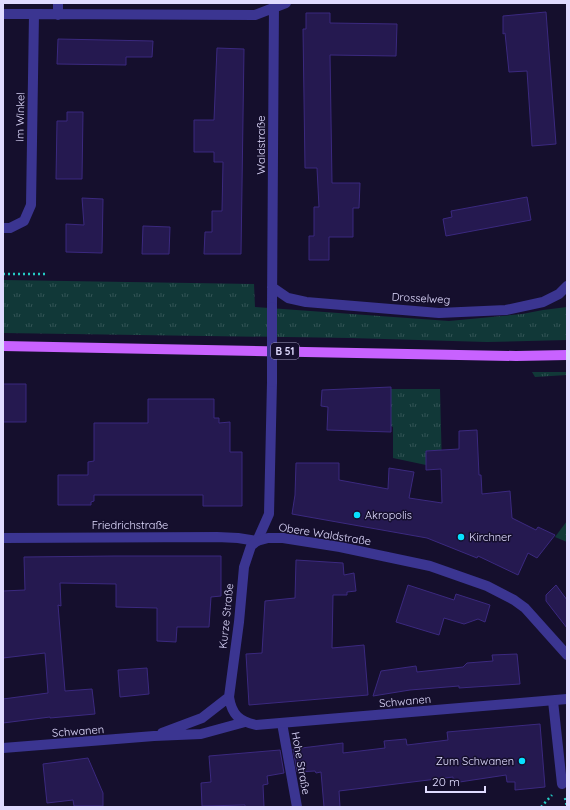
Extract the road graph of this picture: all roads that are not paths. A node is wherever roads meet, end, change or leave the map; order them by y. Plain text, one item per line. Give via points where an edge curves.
1 (58, 3) edge
2 (286, 3) edge
3 (274, 6) edge
4 (3, 14) edge
5 (34, 14) junction
6 (58, 15) junction
7 (3, 228) edge
8 (567, 286) edge
9 (272, 287) junction
10 (563, 295) edge
11 (3, 346) edge
12 (567, 354) edge
13 (3, 538) edge
14 (257, 541) junction
15 (567, 655) edge
16 (229, 697) junction
17 (567, 699) edge
18 (553, 701) junction
19 (245, 722) junction
20 (282, 723) junction
21 (154, 736) junction
22 (3, 748) edge
23 (562, 784) dead end
24 (297, 807) edge

1 - 6 street
2 - 3 street
3 - 6 street via 255,15
3 - 9 street, Waldstraße
4 - 5 street
5 - 6 street
5 - 7 street, Im Winkel via 31,205 24,222
8 - 10 street, Drosselweg
9 - 10 street, Drosselweg via 288,298 306,302 439,313 506,310
9 - 14 street, Obere Waldstraße, bridge via 269,514
11 - 12 main road, B 51 via 508,356
13 - 14 street, Friedrichstraße via 217,537
14 - 15 street, Obere Waldstraße via 283,538 340,547 430,566 487,586 525,608
14 - 16 street, Kurze Straße via 251,546 244,567
16 - 19 street via 235,715
16 - 21 street, Schwanen via 202,718
17 - 18 street, Schwanen
18 - 20 street, Schwanen
18 - 23 street
19 - 20 street, Schwanen via 256,725
19 - 21 street, Schwanen via 201,734
20 - 24 street, Hohe Straße
21 - 22 street, Schwanen

